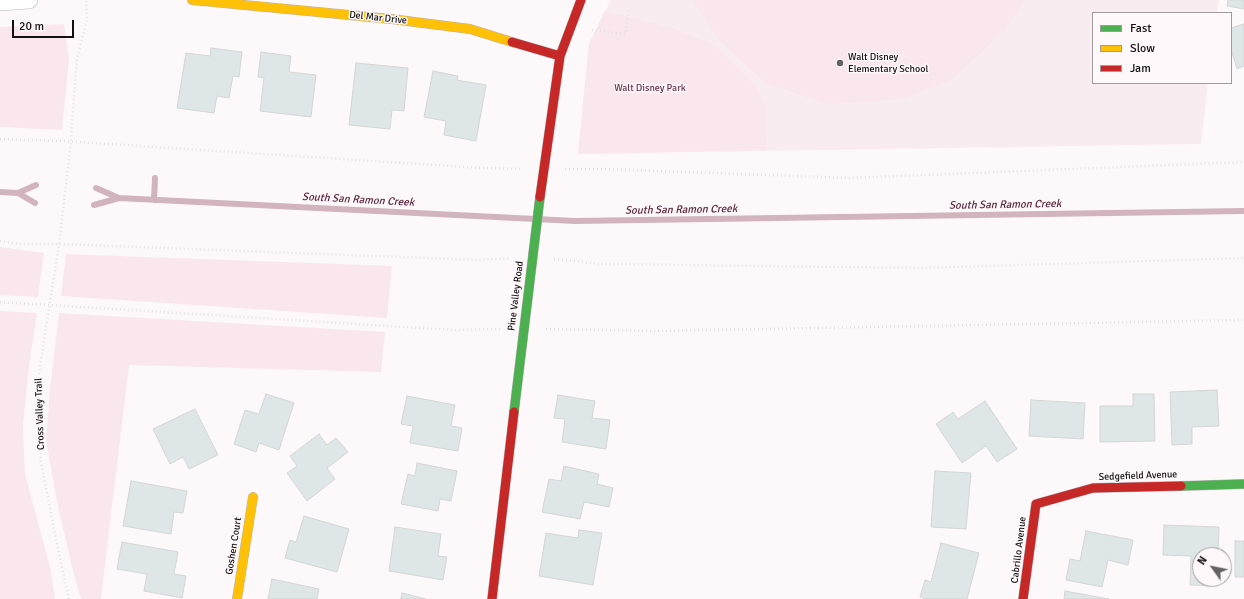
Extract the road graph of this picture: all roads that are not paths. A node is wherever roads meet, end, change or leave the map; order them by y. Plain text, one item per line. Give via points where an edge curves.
1 (29, 0) edge
2 (192, 0) edge
3 (581, 0) edge
4 (0, 2) edge
5 (560, 56) junction
6 (1244, 484) edge
7 (253, 497) dead end
8 (1036, 504) joint
9 (237, 599) edge
10 (492, 599) edge
11 (1023, 599) edge

1 - 4 street
2 - 5 street, Del Mar Drive via 470,30
3 - 5 street, Pine Valley Road
5 - 10 street, Pine Valley Road via 534,237
6 - 8 street, Sedgefield Avenue via 1093,488
7 - 9 street, Goshen Court
8 - 11 street, Cabrillo Avenue

